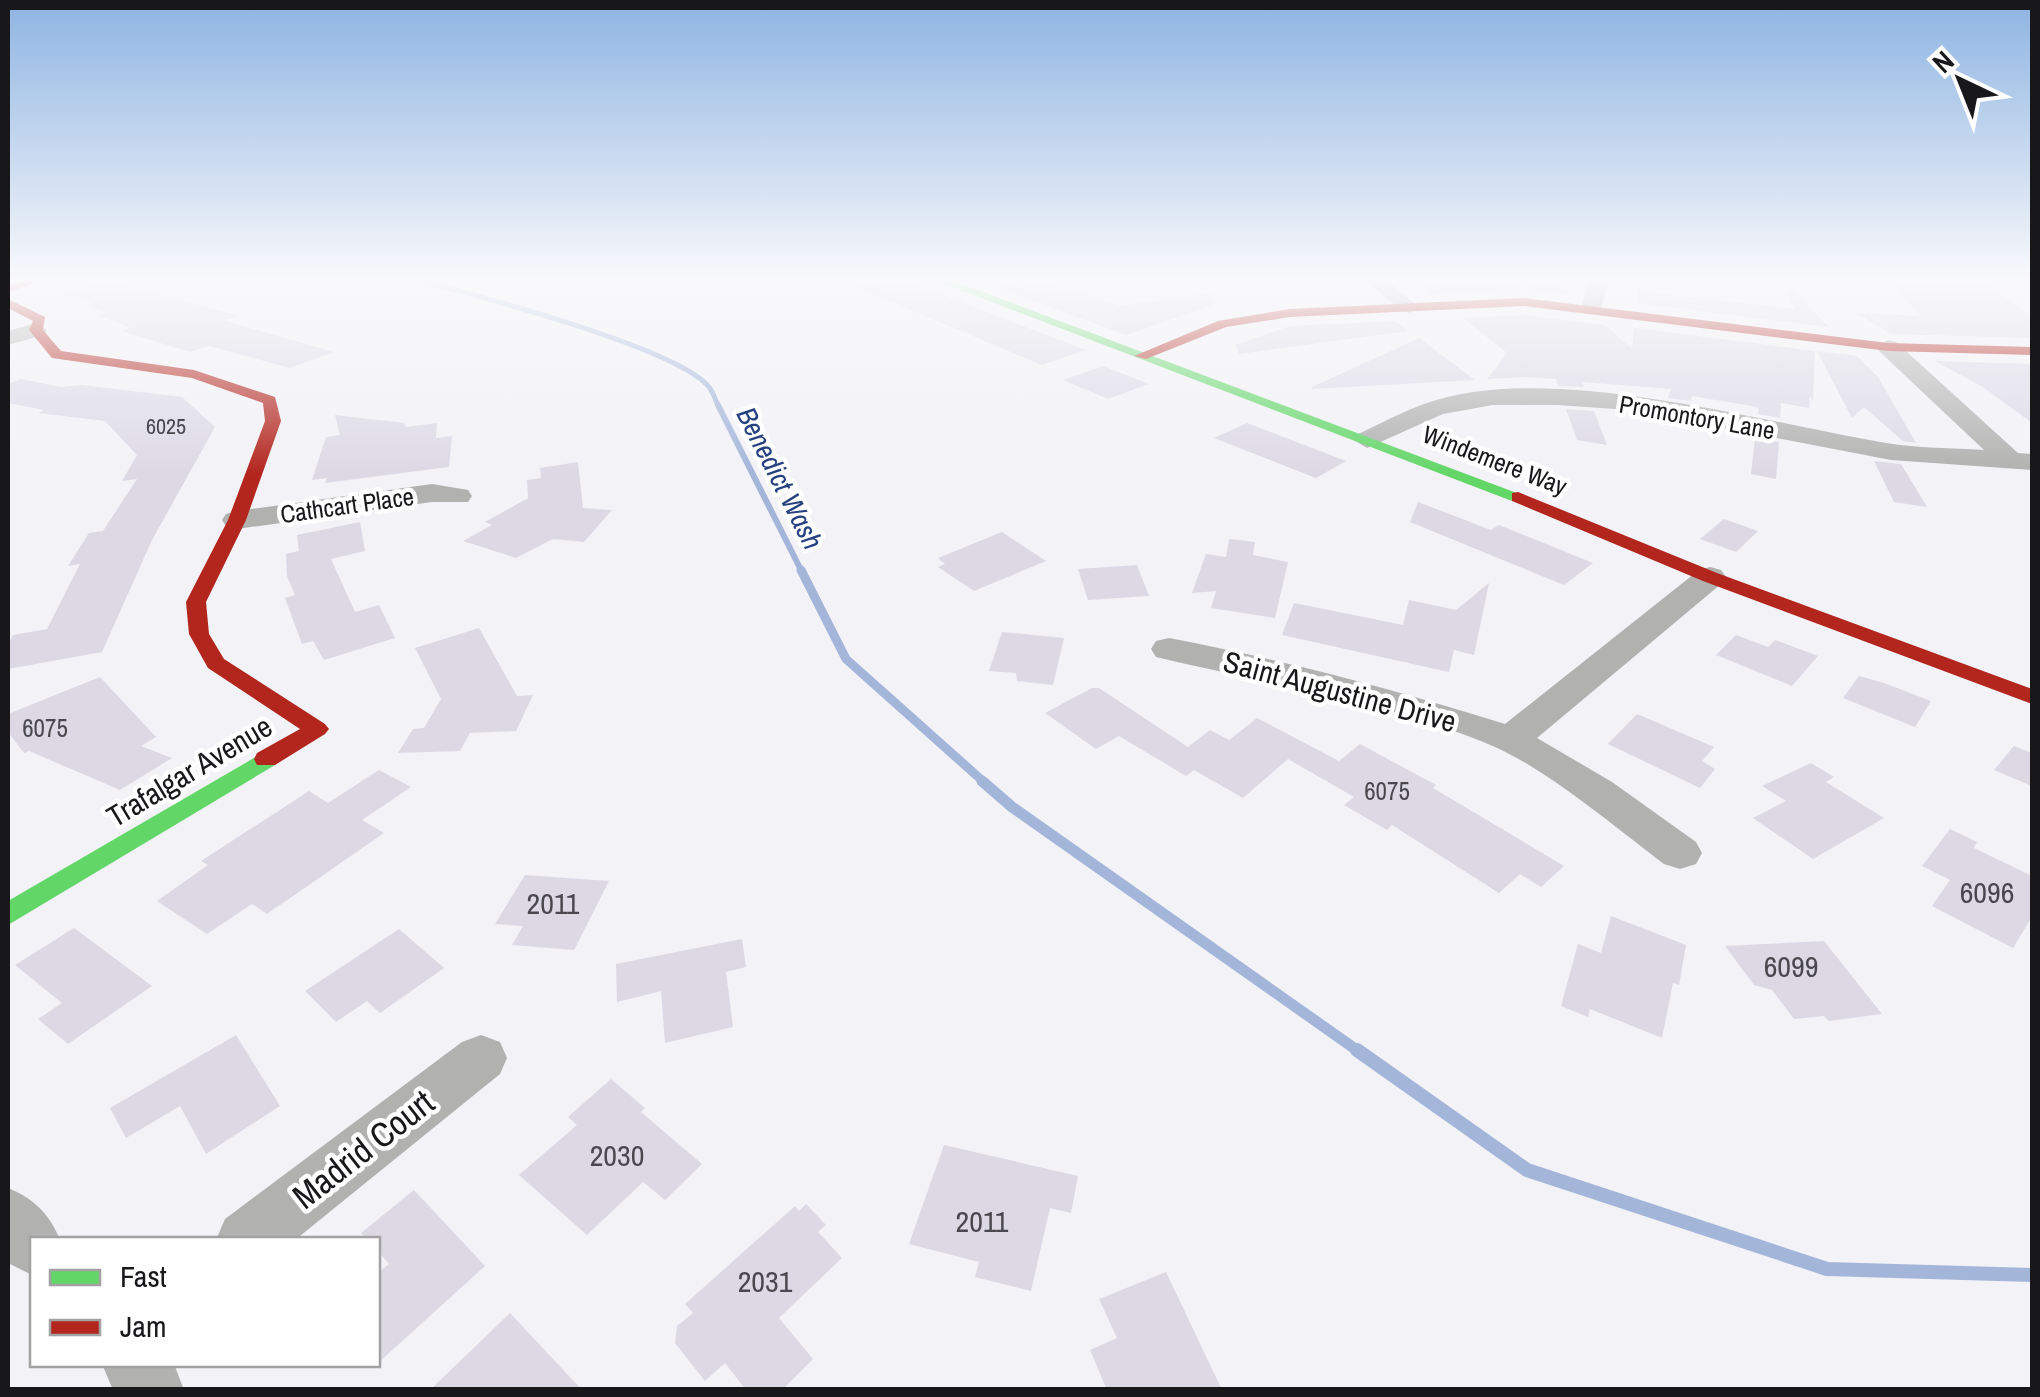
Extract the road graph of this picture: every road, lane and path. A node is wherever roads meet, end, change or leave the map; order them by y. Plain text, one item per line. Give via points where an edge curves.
1 (47, 343) edge
2 (1107, 343) edge
3 (1174, 343) edge
4 (1858, 343) edge
5 (1888, 347) junction
6 (2032, 351) edge
7 (1141, 356) junction
8 (1366, 440) junction
9 (2021, 461) edge
10 (458, 496) dead end
11 (236, 520) junction
12 (1710, 576) junction
13 (1169, 649) dead end
14 (2032, 697) edge
15 (1511, 739) junction
16 (1680, 853) dead end
17 (8, 914) edge
18 (481, 1058) dead end
19 (8, 1217) edge
20 (250, 1237) edge
21 (30, 1243) edge
22 (137, 1367) edge
23 (151, 1390) edge

1 - 11 street via 57,355 198,374 270,400 274,420
2 - 7 street, Windemere Way
3 - 7 street
4 - 5 street
5 - 6 street
5 - 9 street
7 - 8 street, Windemere Way
8 - 9 street, Promontory Lane via 1436,408 1493,398 1556,398 1630,403 1891,452
8 - 12 street, Windemere Way
10 - 11 street, Cathcart Place via 432,493
11 - 17 street, Trafalgar Avenue via 196,602 200,634 216,662 317,730
12 - 14 street, Windemere Way
12 - 15 street
13 - 15 street, Saint Augustine Drive via 1389,700
15 - 16 street, Saint Augustine Drive
18 - 20 street, Madrid Court
19 - 21 street
22 - 23 street

